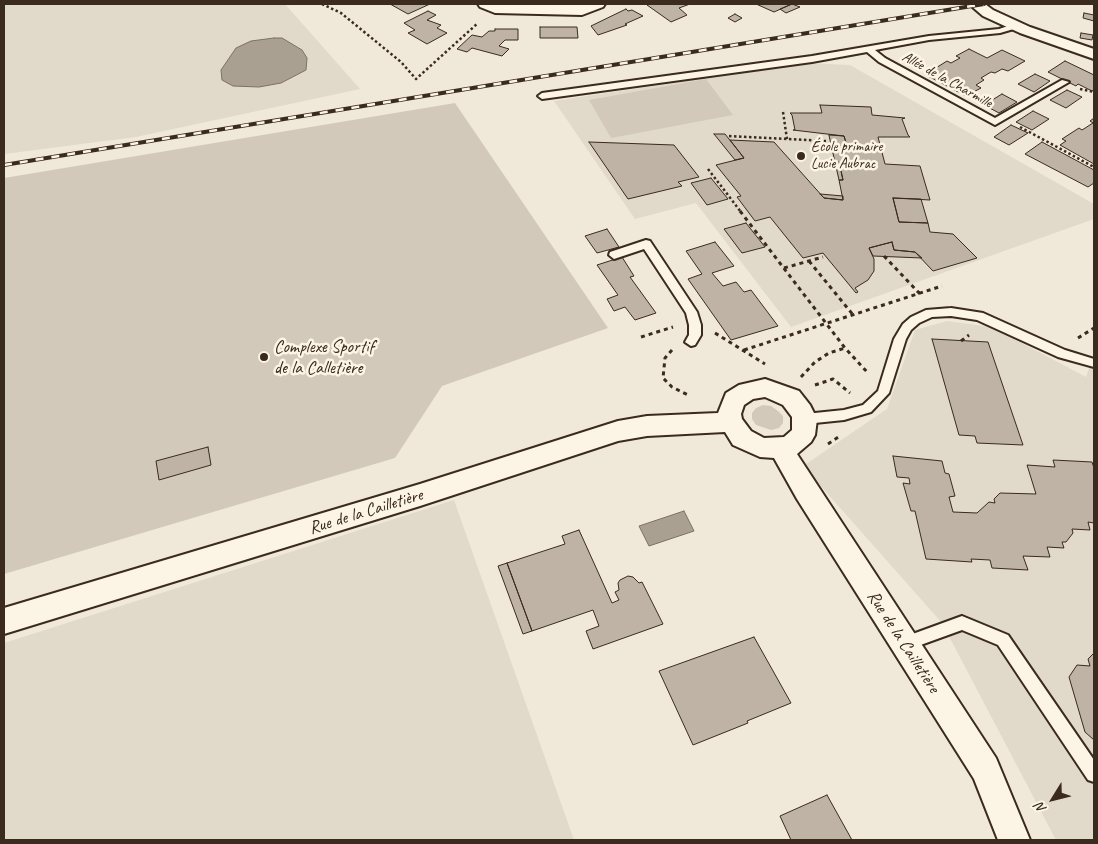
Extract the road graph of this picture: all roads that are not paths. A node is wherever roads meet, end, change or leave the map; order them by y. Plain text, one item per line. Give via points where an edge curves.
1 (598, 4) edge
2 (976, 4) edge
3 (490, 6) edge
4 (1014, 26) junction
5 (870, 48) junction
6 (1094, 54) edge
7 (1065, 82) dead end
8 (542, 96) dead end
9 (614, 255) dead end
10 (691, 342) dead end
11 (1094, 363) edge
12 (805, 419) junction
13 (731, 422) junction
14 (781, 448) junction
15 (4, 621) edge
16 (904, 644) junction
17 (1094, 774) edge
18 (1014, 840) edge

1 - 3 street via 582,10
2 - 4 street
4 - 5 lane, Allée de la Charmille via 1000,31
4 - 6 street
5 - 7 lane, Allée de la Charmille via 882,60 995,122
5 - 8 lane, Allée de la Charmille
9 - 10 lane via 646,244 691,312 695,325
11 - 12 lane via 1062,354 979,316 930,313 907,327 883,393 867,409
12 - 13 street via 798,405 783,394 765,388 747,391 734,400 729,414
12 - 14 street via 803,435 790,446
13 - 14 street via 742,438 750,443 765,448
13 - 15 street, Rue de la Cailletière via 647,426 618,431 420,495
14 - 16 street, Rue de la Cailletière
16 - 17 lane via 962,623 1003,640
16 - 18 street, Rue de la Cailletière via 985,769

